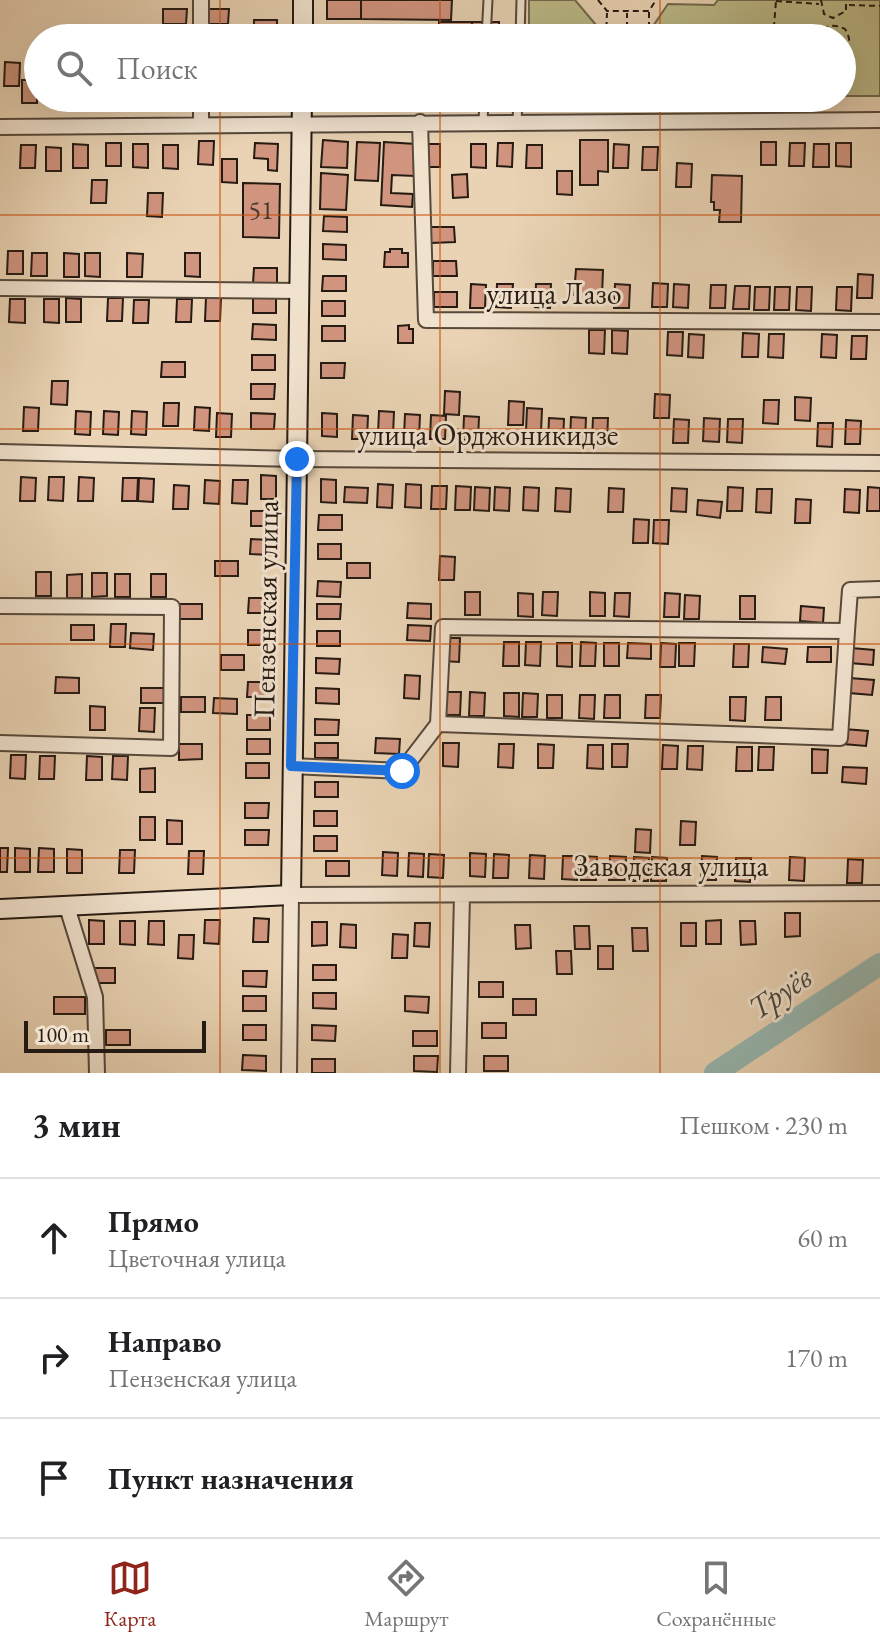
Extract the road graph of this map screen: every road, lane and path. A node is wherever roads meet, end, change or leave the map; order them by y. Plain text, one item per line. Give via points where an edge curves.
1 (201, 0) edge
2 (303, 0) edge
3 (488, 0) edge
4 (521, 0) edge
5 (598, 0) edge
6 (656, 0) edge
7 (776, 0) edge
8 (821, 2) edge
9 (847, 2) edge
10 (880, 6) edge
11 (607, 11) junction
12 (649, 11) junction
13 (627, 12) junction
14 (833, 18) junction
15 (201, 24) edge
16 (303, 24) edge
17 (487, 24) edge
18 (520, 24) edge
19 (607, 24) edge
20 (627, 24) edge
21 (649, 24) edge
22 (774, 24) edge
23 (833, 24) edge
24 (201, 112) edge
25 (302, 112) edge
26 (483, 112) edge
27 (517, 112) edge
28 (880, 120) edge
29 (420, 122) junction
30 (483, 122) junction
31 (517, 122) junction
32 (302, 123) junction
33 (201, 125) junction
34 (0, 127) edge
35 (0, 288) edge
36 (301, 291) junction
37 (880, 322) edge
38 (0, 452) edge
39 (297, 459) junction
40 (880, 463) edge
41 (880, 589) edge
42 (0, 606) edge
43 (847, 631) junction
44 (438, 724) junction
45 (0, 743) edge
46 (291, 766) junction
47 (880, 893) edge
48 (291, 895) junction
49 (462, 895) junction
50 (67, 907) junction
51 (0, 909) edge
52 (97, 1073) edge
53 (289, 1073) edge
54 (458, 1073) edge

1 - 15 street
2 - 16 street
3 - 17 lane
4 - 18 lane
5 - 11 path
6 - 12 path
7 - 8 path
7 - 22 path
8 - 14 path via 824,14
9 - 10 path
9 - 14 path via 843,14
11 - 13 path
11 - 19 path
12 - 13 path
12 - 21 path
13 - 20 path
14 - 23 path
24 - 33 street
25 - 32 street, Пензенская улица
26 - 30 lane
27 - 31 lane
28 - 31 street
29 - 30 street
29 - 32 street
29 - 37 street, улица Лазо via 426,320
30 - 31 street
32 - 33 street
32 - 36 street, Пензенская улица
33 - 34 street
35 - 36 street
36 - 39 street, Пензенская улица
38 - 39 street, улица Орджоникидзе
39 - 40 street, улица Орджоникидзе
39 - 46 street, Пензенская улица
41 - 43 street via 850,590
42 - 45 street via 172,607 171,748
43 - 44 street via 443,627
43 - 44 street via 840,738
44 - 46 street via 402,771
46 - 48 street, Пензенская улица
47 - 49 street, Заводская улица
48 - 49 street, Заводская улица
48 - 50 street, Заводская улица
48 - 53 street, Пензенская улица
49 - 54 street
50 - 51 street, Заводская улица
50 - 52 street via 95,997

